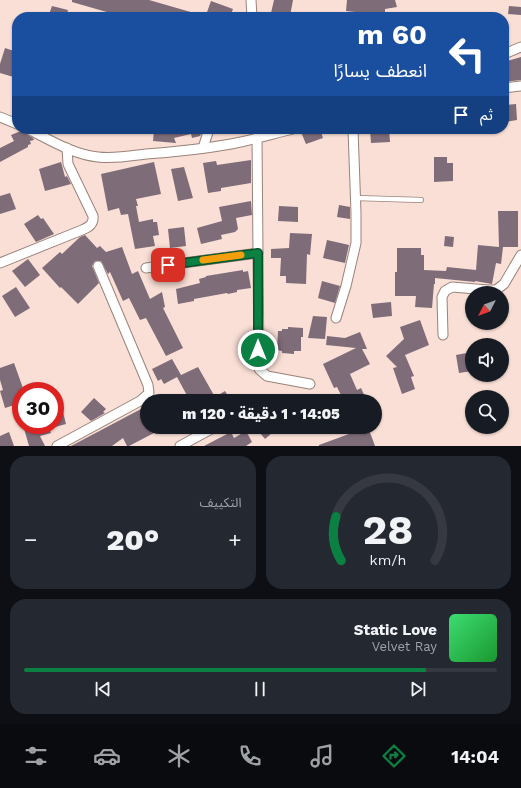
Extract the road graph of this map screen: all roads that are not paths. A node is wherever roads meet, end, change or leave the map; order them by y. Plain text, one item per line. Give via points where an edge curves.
1 (251, 0) edge
2 (252, 12) edge
3 (521, 47) edge
4 (509, 52) edge
5 (521, 86) edge
6 (509, 87) edge
7 (0, 118) edge
8 (12, 122) edge
9 (38, 134) edge
10 (207, 134) edge
11 (273, 134) edge
12 (353, 134) edge
13 (257, 138) junction
14 (67, 148) junction
15 (203, 148) junction
16 (356, 198) junction
17 (421, 200) dead end
18 (258, 253) junction
19 (521, 256) edge
20 (0, 263) edge
21 (98, 266) dead end
22 (146, 268) dead end
23 (336, 318) dead end
24 (443, 335) dead end
25 (310, 384) dead end
26 (202, 434) edge
27 (59, 446) edge
28 (180, 446) edge

1 - 2 street
3 - 4 street
5 - 6 street
7 - 8 street
9 - 14 street
10 - 15 street
11 - 13 street
12 - 16 street
13 - 15 street
13 - 18 street
14 - 15 street via 98,157 114,157
14 - 20 street via 68,164 87,200 94,220 92,224
16 - 17 lane
16 - 23 street via 355,251
18 - 22 street
18 - 25 street via 259,369 267,376
19 - 24 street via 504,284 496,290 452,287 445,291 442,297
21 - 27 street via 148,385 149,393 140,401
26 - 28 street

